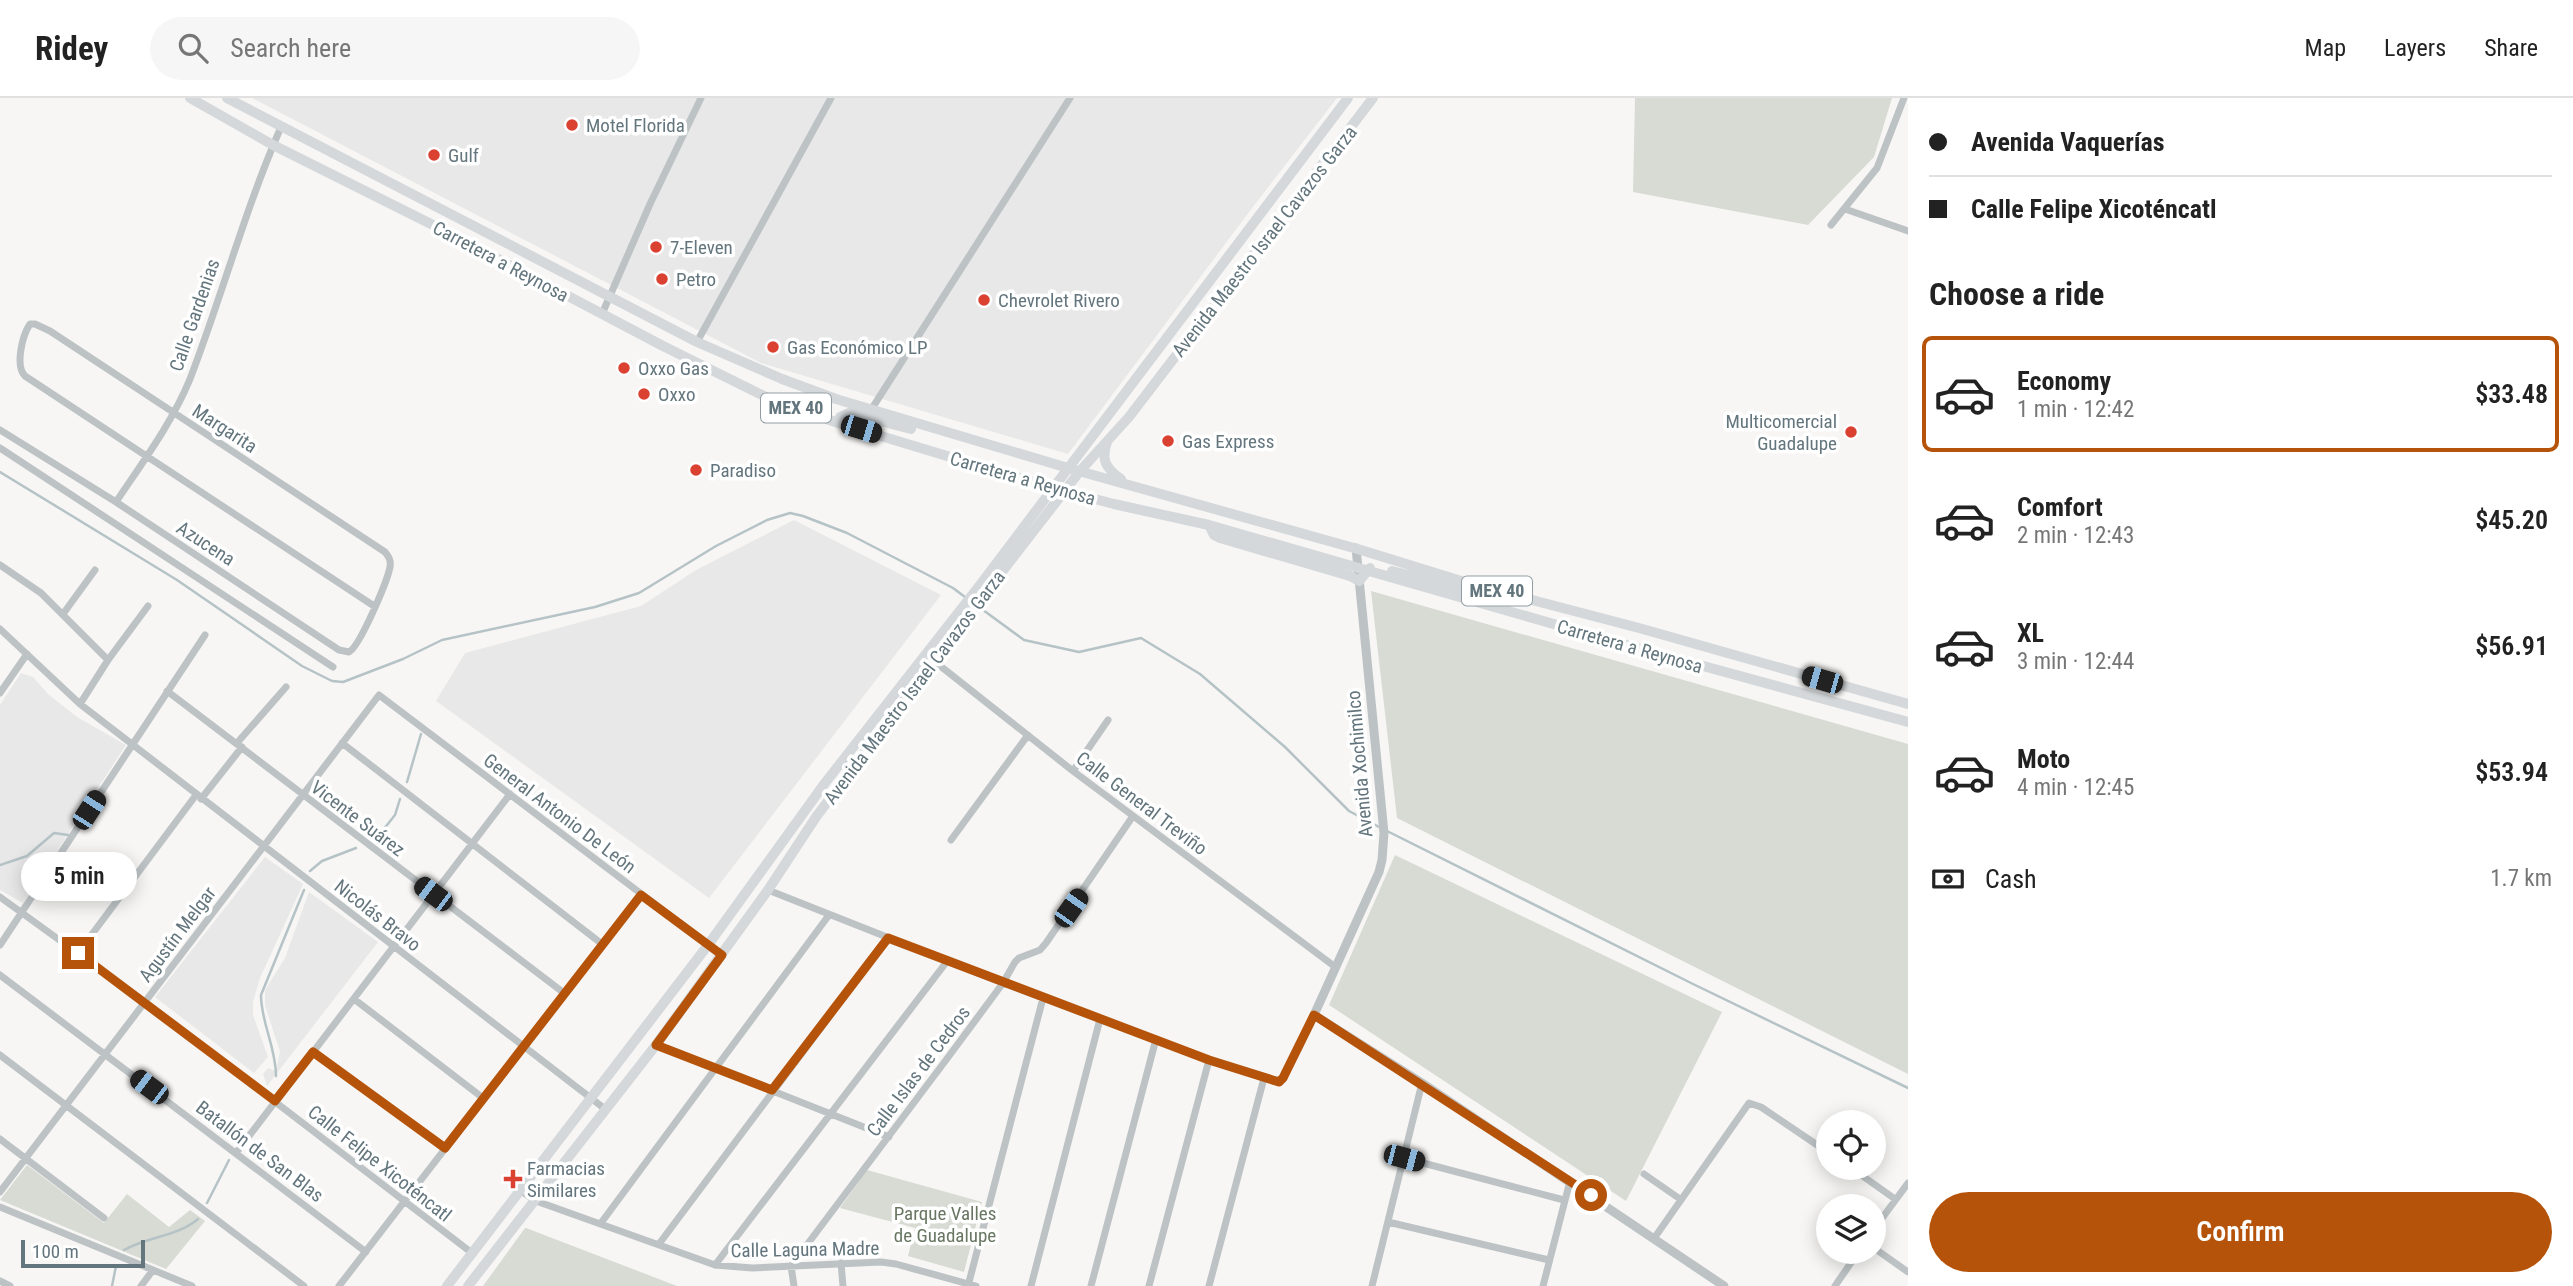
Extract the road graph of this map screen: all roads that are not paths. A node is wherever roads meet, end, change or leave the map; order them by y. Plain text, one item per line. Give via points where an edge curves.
1 (190, 98) edge
2 (227, 98) edge
3 (701, 98) edge
4 (831, 98) edge
5 (1070, 98) edge
6 (1348, 98) edge
7 (1373, 98) edge
8 (1904, 98) edge
9 (281, 127) junction
10 (273, 145) junction
11 (1845, 209) junction
12 (1831, 225) dead end
13 (1908, 231) edge
14 (609, 295) junction
15 (602, 314) junction
16 (698, 342) junction
17 (20, 364) joint
18 (871, 410) junction
19 (174, 414) junction
20 (838, 423) junction
21 (0, 430) edge
22 (1107, 442) junction
23 (0, 448) edge
24 (1019, 454) junction
25 (146, 457) junction
26 (50, 461) junction
27 (1068, 468) junction
28 (1080, 471) junction
29 (41, 475) junction
30 (1126, 482) junction
31 (1053, 488) junction
32 (1065, 491) junction
33 (116, 502) junction
34 (1209, 525) junction
35 (1356, 548) junction
36 (0, 565) edge
37 (390, 568) joint
38 (1362, 569) junction
39 (95, 570) dead end
40 (1359, 581) junction
41 (1471, 584) junction
42 (984, 587) junction
43 (148, 606) dead end
44 (374, 606) junction
45 (63, 614) junction
46 (964, 614) junction
47 (0, 629) edge
48 (205, 635) dead end
49 (316, 635) junction
50 (306, 648) junction
51 (27, 654) junction
52 (108, 660) junction
53 (934, 661) junction
54 (333, 667) dead end
55 (286, 687) dead end
56 (167, 691) junction
57 (0, 693) edge
58 (379, 695) joint
59 (80, 704) junction
60 (1908, 704) edge
61 (1108, 720) dead end
62 (1908, 722) edge
63 (1028, 735) junction
64 (342, 743) junction
65 (132, 745) junction
66 (239, 745) junction
67 (1073, 771) junction
68 (510, 794) junction
69 (303, 796) junction
70 (199, 797) junction
71 (1133, 816) junction
72 (951, 840) dead end
73 (472, 843) junction
74 (263, 846) junction
75 (768, 890) junction
76 (433, 894) junction
77 (641, 895) junction
78 (0, 897) edge
79 (22, 912) junction
80 (829, 915) junction
81 (888, 938) junction
82 (602, 944) junction
83 (0, 945) edge
84 (708, 945) junction
85 (393, 947) junction
86 (78, 953) junction
87 (722, 955) junction
88 (948, 960) junction
89 (1334, 966) junction
90 (0, 975) edge
91 (1003, 983) junction
92 (564, 993) junction
93 (1043, 998) junction
94 (354, 999) junction
95 (145, 1002) junction
96 (1314, 1015) junction
97 (1100, 1018) junction
98 (1156, 1039) junction
99 (656, 1045) junction
100 (523, 1046) junction
101 (313, 1052) junction
102 (106, 1053) junction
103 (0, 1055) edge
104 (1209, 1060) junction
105 (717, 1068) junction
106 (1264, 1078) junction
107 (1422, 1083) junction
108 (772, 1090) junction
109 (483, 1098) junction
110 (591, 1099) junction
111 (275, 1101) junction
112 (66, 1106) junction
113 (605, 1109) junction
114 (830, 1114) junction
115 (888, 1137) junction
116 (0, 1139) edge
117 (1816, 1144) edge
118 (445, 1148) junction
119 (236, 1153) junction
120 (25, 1158) junction
121 (1404, 1158) junction
122 (1644, 1174) dead end
123 (1870, 1180) edge
124 (1570, 1181) junction
125 (1908, 1183) edge
126 (520, 1190) junction
127 (0, 1192) edge
128 (1897, 1197) junction
129 (1680, 1199) junction
130 (1564, 1200) junction
131 (536, 1201) junction
132 (405, 1202) junction
133 (1908, 1202) edge
134 (0, 1207) edge
135 (1886, 1212) edge
136 (104, 1218) dead end
137 (1388, 1222) junction
138 (600, 1223) junction
139 (1655, 1237) junction
140 (659, 1244) junction
141 (366, 1252) junction
142 (472, 1253) junction
143 (1886, 1256) edge
144 (1549, 1259) junction
145 (841, 1263) junction
146 (1850, 1264) edge
147 (715, 1265) junction
148 (791, 1266) junction
149 (153, 1270) junction
150 (1908, 1272) edge
151 (0, 1281) edge
152 (971, 1285) edge
153 (10, 1286) edge
154 (141, 1286) edge
155 (192, 1286) edge
156 (304, 1286) edge
157 (339, 1286) edge
158 (447, 1286) edge
159 (468, 1286) edge
160 (794, 1286) edge
161 (843, 1286) edge
162 (1031, 1286) edge
163 (1091, 1286) edge
164 (1149, 1286) edge
165 (1209, 1286) edge
166 (1372, 1286) edge
167 (1543, 1286) edge
168 (1724, 1286) edge
169 (1835, 1286) edge

1 - 10 main road, Carretera a Reynosa / MEX 40
2 - 9 main road, Carretera a Reynosa / MEX 40
3 - 14 street
4 - 16 street
5 - 18 street
6 - 27 main road, Avenida Maestro Israel Cavazos Garza
7 - 22 main road, Avenida Maestro Israel Cavazos Garza
8 - 11 street via 1877,167
9 - 10 street, Calle Gardenias
9 - 14 main road, Carretera a Reynosa / MEX 40
10 - 15 main road, Carretera a Reynosa / MEX 40
10 - 19 street, Calle Gardenias
11 - 12 street
11 - 13 street
14 - 15 street
14 - 16 main road, Carretera a Reynosa / MEX 40
15 - 20 main road, Carretera a Reynosa / MEX 40 via 752,390
16 - 18 main road, Carretera a Reynosa / MEX 40 via 782,379
17 - 19 street, Margarita via 25,332 32,323
17 - 25 street, Azucena via 25,376
18 - 24 main road, Carretera a Reynosa / MEX 40
19 - 25 street, Calle Gardenias
19 - 37 street, Margarita via 378,546 389,555
20 - 24 main road via 845,414 854,414 996,453
20 - 31 main road, Carretera a Reynosa / MEX 40
21 - 26 street, Azucena
22 - 28 main road, Avenida Maestro Israel Cavazos Garza
22 - 30 main road via 1105,464
23 - 29 street
24 - 27 main road, Carretera a Reynosa / MEX 40
25 - 33 street, Calle Gardenias
25 - 44 street, Azucena
26 - 29 street
26 - 33 street, Azucena
27 - 28 main road, Carretera a Reynosa / MEX 40
27 - 31 main road, Avenida Maestro Israel Cavazos Garza
28 - 30 main road, Carretera a Reynosa / MEX 40
28 - 32 main road, Avenida Maestro Israel Cavazos Garza
29 - 50 street
30 - 35 main road, Carretera a Reynosa / MEX 40
31 - 32 main road, Carretera a Reynosa / MEX 40
31 - 42 main road, Avenida Maestro Israel Cavazos Garza
32 - 34 main road, Carretera a Reynosa / MEX 40
32 - 42 main road, Avenida Maestro Israel Cavazos Garza
33 - 49 street, Azucena
34 - 38 main road, Carretera a Reynosa / MEX 40
34 - 40 main road via 1220,538
35 - 38 street
35 - 41 main road, Carretera a Reynosa / MEX 40
36 - 45 street
37 - 44 street, Azucena
38 - 40 main road
38 - 41 main road via 1381,568 1456,587
38 - 62 main road, Carretera a Reynosa / MEX 40
39 - 45 street
40 - 89 street, Avenida Xochimilco via 1383,851 1379,872
41 - 60 main road, Carretera a Reynosa / MEX 40
42 - 46 main road, Avenida Maestro Israel Cavazos Garza
43 - 52 street
44 - 49 street, Azucena via 352,651 339,650
45 - 52 street
46 - 53 main road, Avenida Maestro Israel Cavazos Garza
46 - 84 main road, Avenida Maestro Israel Cavazos Garza via 825,783
47 - 51 street, Nicolás Bravo
48 - 56 street
49 - 50 street
50 - 54 street
51 - 57 street
51 - 59 street, Nicolás Bravo
52 - 59 street
53 - 63 street, Calle General Treviño
53 - 75 main road, Avenida Maestro Israel Cavazos Garza via 816,817
55 - 66 street
56 - 65 street
56 - 66 street, Vicente Suárez
58 - 64 street, Agustín Melgar
58 - 68 street, General Antonio De León
59 - 65 street, Nicolás Bravo
61 - 67 street
63 - 67 street, Calle General Treviño
63 - 72 street
64 - 69 street, Agustín Melgar
64 - 73 street
65 - 70 street, Nicolás Bravo
65 - 79 street
66 - 69 street, Vicente Suárez
66 - 70 street
67 - 71 street, Calle General Treviño
68 - 73 street
68 - 77 street, General Antonio De León
69 - 74 street, Agustín Melgar
69 - 76 street, Vicente Suárez
70 - 74 street, Nicolás Bravo
70 - 86 street
71 - 89 street, Calle General Treviño
71 - 91 street, Calle Islas de Cedros via 1046,943 1019,958
73 - 76 street
73 - 82 street
74 - 85 street, Nicolás Bravo
74 - 95 street, Agustín Melgar
75 - 80 street
75 - 87 main road, Avenida Maestro Israel Cavazos Garza
76 - 85 street
76 - 92 street, Vicente Suárez
77 - 82 street
77 - 84 street, General Antonio De León
78 - 79 street, Calle Felipe Xicoténcatl
79 - 83 street
79 - 86 street, Calle Felipe Xicoténcatl
80 - 81 street
80 - 105 street
81 - 88 street
81 - 108 street
82 - 92 street
84 - 87 street, General Antonio De León
84 - 110 main road, Avenida Maestro Israel Cavazos Garza
85 - 94 street
85 - 100 street, Nicolás Bravo
86 - 95 street, Calle Felipe Xicoténcatl
87 - 99 main road, Avenida Maestro Israel Cavazos Garza
88 - 91 street
88 - 114 street
89 - 96 street, Avenida Xochimilco
90 - 102 street, Batallón de San Blas
91 - 93 street
91 - 115 street, Calle Islas de Cedros
92 - 100 street
93 - 97 street
93 - 152 street
94 - 101 street
94 - 109 street
95 - 102 street, Agustín Melgar
95 - 111 street, Calle Felipe Xicoténcatl
96 - 106 street, Avenida Xochimilco via 1281,1080
96 - 107 street
97 - 98 street
97 - 162 street
98 - 104 street
98 - 163 street
99 - 105 street
99 - 113 main road, Avenida Maestro Israel Cavazos Garza
100 - 109 street
100 - 110 street, Nicolás Bravo
101 - 111 street
101 - 118 street
102 - 112 street, Agustín Melgar
102 - 119 street, Batallón de San Blas
103 - 112 street
104 - 106 street
104 - 164 street
105 - 108 street
105 - 138 street
106 - 165 street
107 - 121 street
107 - 124 street
108 - 114 street
108 - 140 street
109 - 118 street
110 - 113 street, Nicolás Bravo
110 - 126 main road, Avenida Maestro Israel Cavazos Garza
111 - 119 street
111 - 132 street, Calle Felipe Xicoténcatl
112 - 120 street, Agustín Melgar
112 - 156 street
113 - 131 main road, Avenida Maestro Israel Cavazos Garza
114 - 115 street
114 - 147 street
115 - 148 street, Calle Islas de Cedros
116 - 120 street
117 - 129 street via 1749,1103
118 - 132 street
119 - 141 street, Batallón de San Blas
120 - 127 street, Agustín Melgar
120 - 136 street
121 - 130 street
121 - 137 street
122 - 129 street
123 - 128 street
124 - 130 street
124 - 139 street
125 - 128 street
126 - 131 street, Calle Laguna Madre
126 - 142 main road, Avenida Maestro Israel Cavazos Garza
128 - 133 street
128 - 135 street
129 - 139 street
130 - 144 street
131 - 138 street, Calle Laguna Madre
131 - 159 main road, Avenida Maestro Israel Cavazos Garza
132 - 141 street
132 - 142 street, Calle Felipe Xicoténcatl
134 - 149 street
137 - 144 street
137 - 166 street
138 - 140 street, Calle Laguna Madre
139 - 168 street
140 - 147 street, Calle Laguna Madre
141 - 157 street
142 - 158 main road, Avenida Maestro Israel Cavazos Garza
143 - 150 street
144 - 167 street
145 - 148 street, Calle Laguna Madre
145 - 152 street, Calle Laguna Madre via 896,1264
145 - 161 street
146 - 169 street
147 - 148 street, Calle Laguna Madre
148 - 160 street
149 - 154 street
149 - 155 street
151 - 153 street

